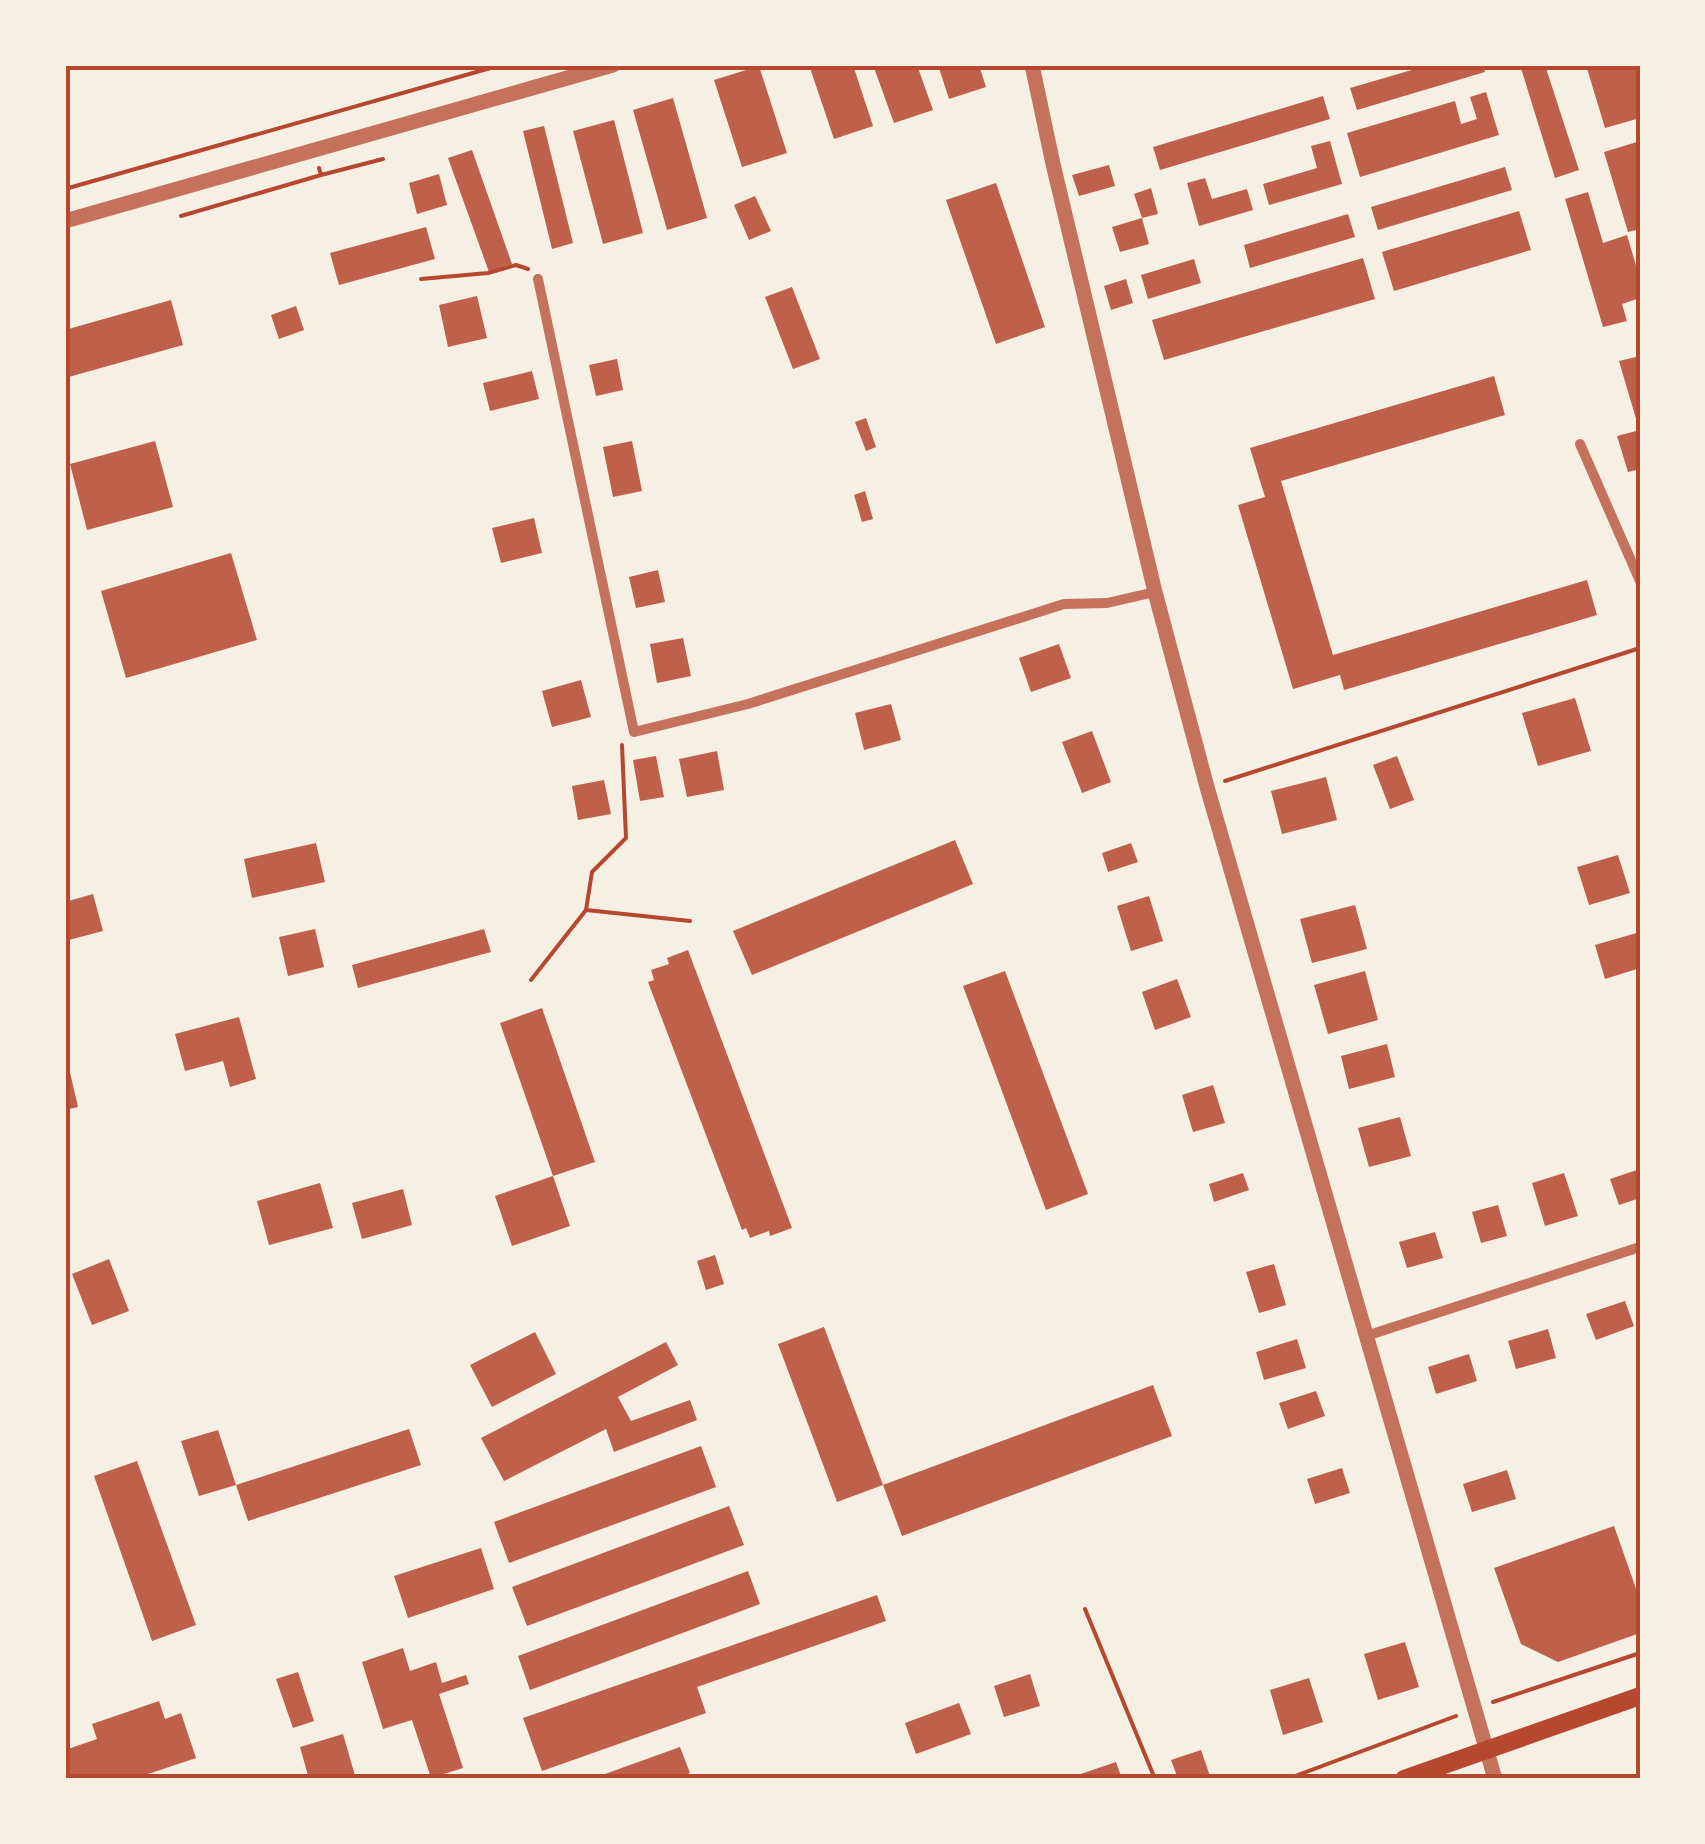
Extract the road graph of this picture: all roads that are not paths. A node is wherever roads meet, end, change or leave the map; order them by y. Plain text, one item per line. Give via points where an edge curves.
1 (613, 65) edge
2 (1032, 65) edge
3 (65, 221) edge
4 (538, 279) road end
5 (1580, 444) dead end
6 (1640, 581) edge
7 (1155, 592) junction
8 (1640, 1247) edge
9 (1366, 1336) junction
10 (1640, 1696) edge
11 (1486, 1750) junction
12 (1404, 1779) edge
13 (1496, 1779) edge

1 - 3 street
2 - 7 street
4 - 7 street via 634,732 1064,604
5 - 6 street
7 - 9 street
8 - 9 street
9 - 11 street
10 - 11 main road
11 - 12 main road
11 - 13 street

